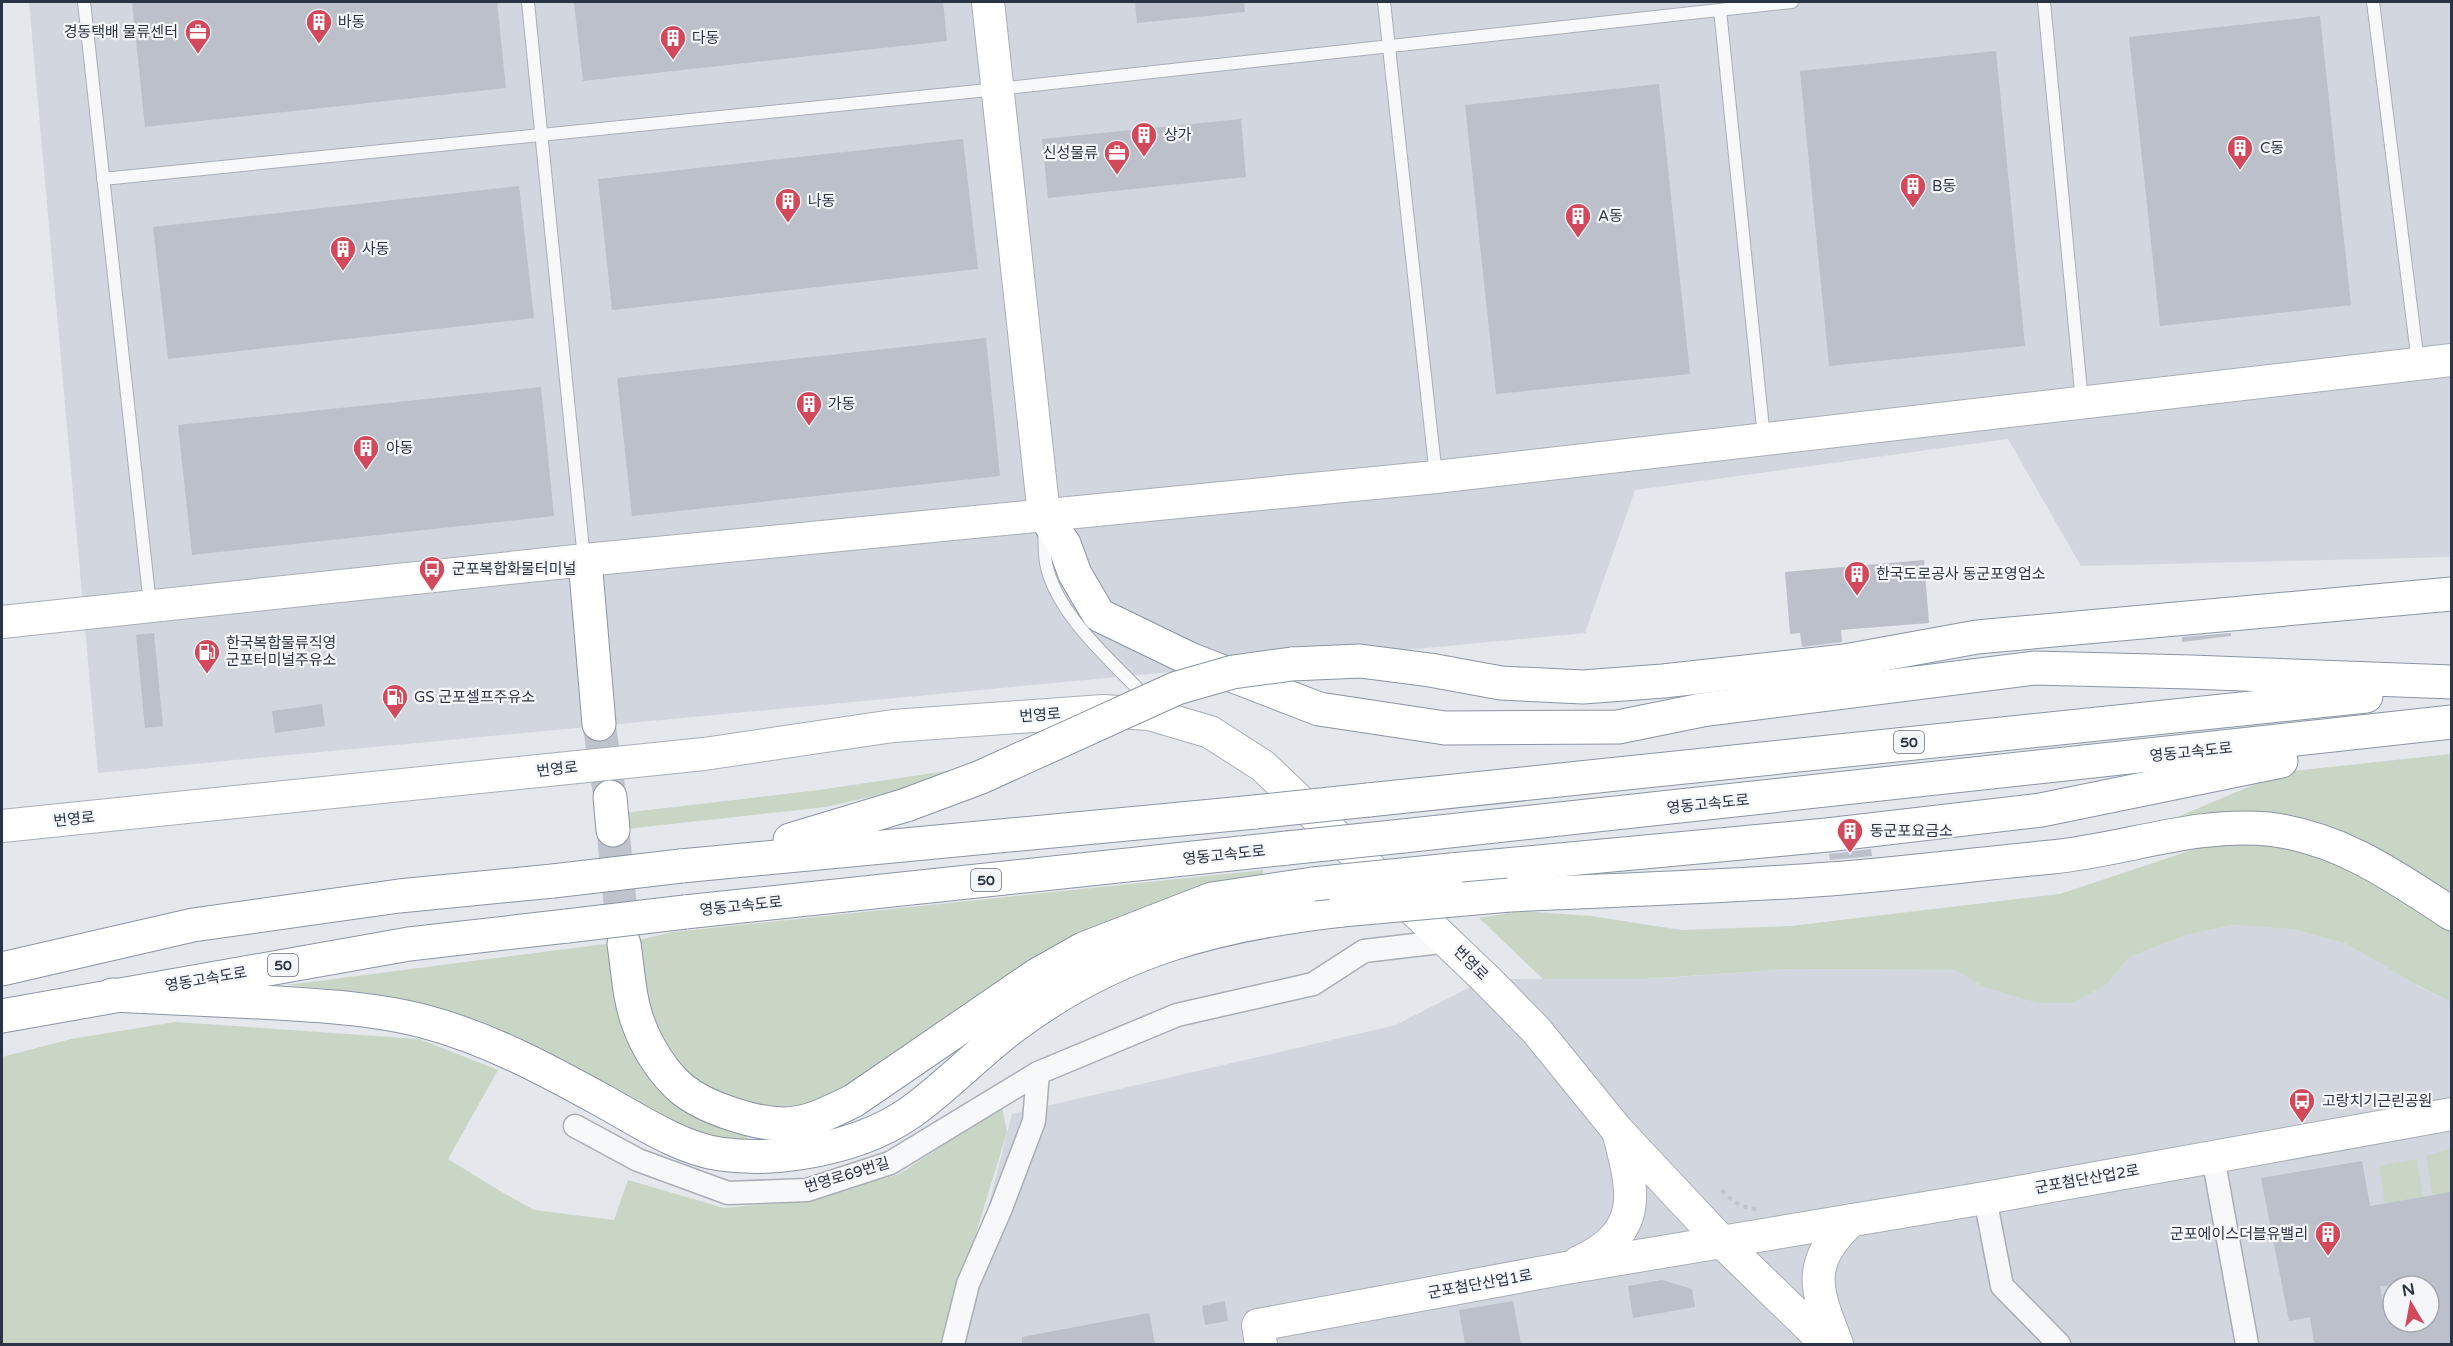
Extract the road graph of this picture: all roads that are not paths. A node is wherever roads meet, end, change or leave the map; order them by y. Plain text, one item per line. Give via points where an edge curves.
1 (84, 2) edge
2 (528, 2) edge
3 (988, 2) edge
4 (1384, 2) edge
5 (1792, 2) edge
6 (2044, 2) edge
7 (2373, 2) edge
8 (1720, 10) junction
9 (1389, 47) junction
10 (998, 89) junction
11 (543, 136) junction
12 (103, 179) junction
13 (2451, 360) edge
14 (2418, 364) junction
15 (2082, 403) junction
16 (1765, 439) junction
17 (1436, 477) junction
18 (1044, 515) junction
19 (585, 560) junction
20 (2451, 594) edge
21 (150, 606) junction
22 (2, 622) edge
23 (2451, 682) edge
24 (2451, 687) edge
25 (1149, 714) junction
26 (599, 724) tunnel mouth
27 (2451, 724) edge
28 (610, 797) tunnel mouth
29 (2, 826) edge
30 (613, 830) tunnel mouth
31 (713, 861) junction
32 (2451, 914) edge
33 (1449, 941) junction
34 (624, 944) tunnel mouth
35 (2, 969) edge
36 (112, 995) junction
37 (2, 1016) edge
38 (1038, 1073) junction
39 (2451, 1114) edge
40 (575, 1126) dead end
41 (1618, 1131) junction
42 (2213, 1157) junction
43 (1985, 1198) junction
44 (1852, 1220) junction
45 (1722, 1242) junction
46 (1566, 1268) junction
47 (953, 1344) edge
48 (1261, 1344) edge
49 (1827, 1344) edge
50 (1837, 1344) edge
51 (2059, 1344) edge
52 (2247, 1344) edge

1 - 12 lane
2 - 11 lane
3 - 10 street
4 - 9 lane
5 - 8 lane
6 - 15 lane
7 - 14 lane
8 - 9 lane
8 - 16 lane
9 - 10 lane
9 - 17 lane
10 - 11 lane
10 - 18 street
11 - 12 lane
11 - 19 lane
12 - 21 lane
13 - 14 street
14 - 15 street
15 - 16 street
16 - 17 street
17 - 18 street
18 - 19 street
18 - 23 highway via 1064,544 1075,574 1100,615 1192,660 1319,709 1445,728 1618,727 1702,710 2034,668
18 - 25 lane via 1046,564 1060,598 1071,616 1138,689
19 - 21 street
19 - 26 highway
20 - 31 highway, bridge via 1977,637 1845,661 1583,687 1501,683 1360,661 1233,672 1177,688 981,777 906,805
21 - 22 street
24 - 31 highway, 50, bridge via 1255,812
25 - 29 street, 번영로 via 1103,711 893,726 704,754
25 - 33 street, 번영로 via 1210,732 1263,766
27 - 34 highway, bridge via 2042,810 1827,836 1313,884 1212,899 1083,949 1037,975 853,1101 820,1117 786,1124 753,1121 724,1112 682,1089 654,1056 638,1024
27 - 36 highway, 영동고속도로 / 50, bridge via 685,912 409,944
28 - 30 highway
31 - 35 highway, 50, bridge via 193,925
32 - 36 highway, bridge via 2387,870 2352,852 2309,837 2226,827 2080,854 1830,879 1509,895 1284,917 1226,927 1160,947 1105,971 1014,1026 910,1113 871,1134 802,1153 762,1157 717,1154 668,1137 518,1055 424,1021 347,1007
33 - 38 street, 번영로69번길 via 1364,951 1313,984 1177,1015
33 - 41 street, 번영로 via 1536,1030
36 - 37 highway, 영동고속도로 / 50
38 - 40 street, 번영로69번길 via 890,1163 807,1190 728,1193 638,1160
38 - 47 street via 1034,1121 968,1284
39 - 42 street, 군포첨단산업2로
41 - 45 street, 번영로
41 - 46 street via 1631,1180 1628,1217 1608,1244
42 - 43 street, 군포첨단산업2로
42 - 52 street
43 - 44 street, 군포첨단산업2로
43 - 51 street via 2002,1286
44 - 45 street, 군포첨단산업2로
44 - 50 street via 1836,1234 1821,1257 1819,1273 1821,1302
45 - 46 street, 군포첨단산업1로
45 - 49 street, 번영로
46 - 48 street, 군포첨단산업1로 via 1257,1324

